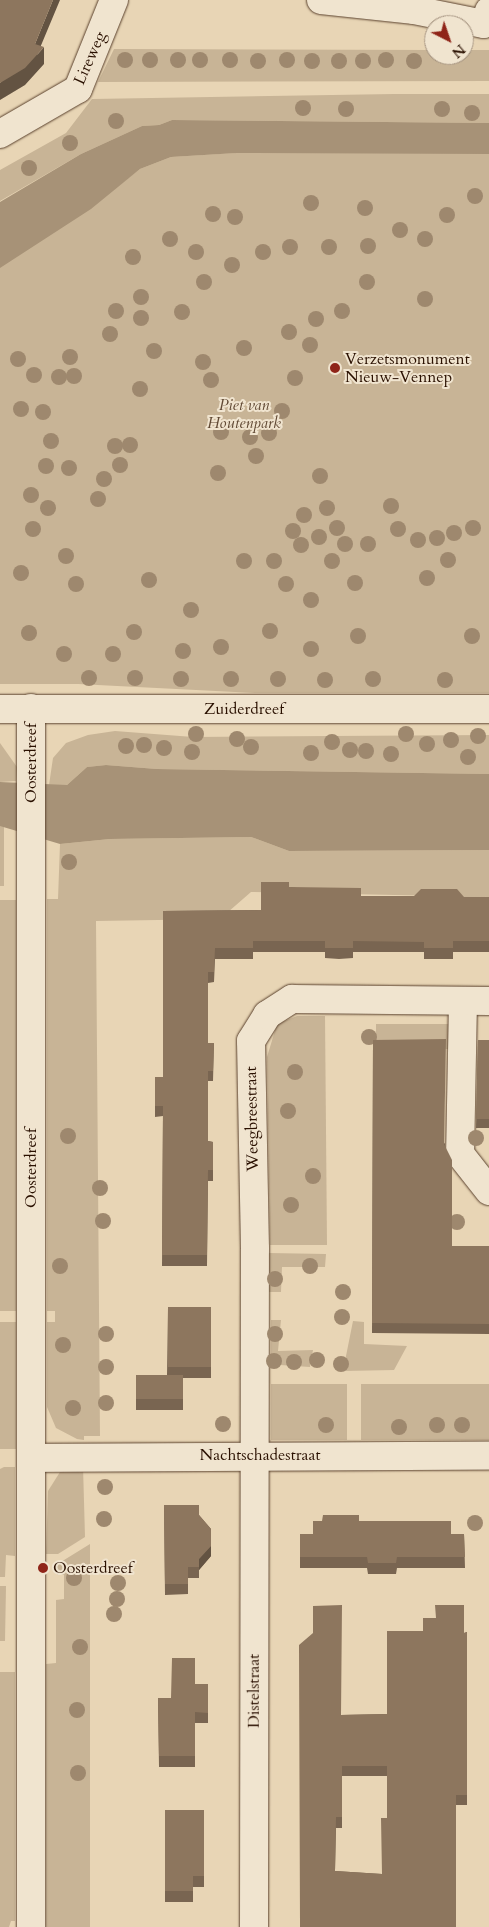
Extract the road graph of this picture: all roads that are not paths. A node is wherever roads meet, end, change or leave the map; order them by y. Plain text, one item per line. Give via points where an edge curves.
1 (114, 0) edge
2 (321, 0) edge
3 (489, 11) edge
4 (0, 134) edge
5 (31, 708) junction
6 (0, 709) edge
7 (489, 709) edge
8 (476, 1001) edge
9 (489, 1191) edge
10 (254, 1454) junction
11 (489, 1456) edge
12 (31, 1458) junction
13 (31, 1927) edge
14 (254, 1927) edge

1 - 4 street, Lireweg via 78,89
2 - 3 street via 414,10 484,24
5 - 6 street, Zuiderdreef
5 - 7 street, Zuiderdreef
5 - 12 street, Oosterdreef
8 - 9 street via 460,1154
8 - 10 street, Weegbreestraat via 292,998 267,1015 251,1041
10 - 11 street, Nachtschadestraat
10 - 12 street, Nachtschadestraat
10 - 14 street, Distelstraat
12 - 13 street, Oosterdreef

